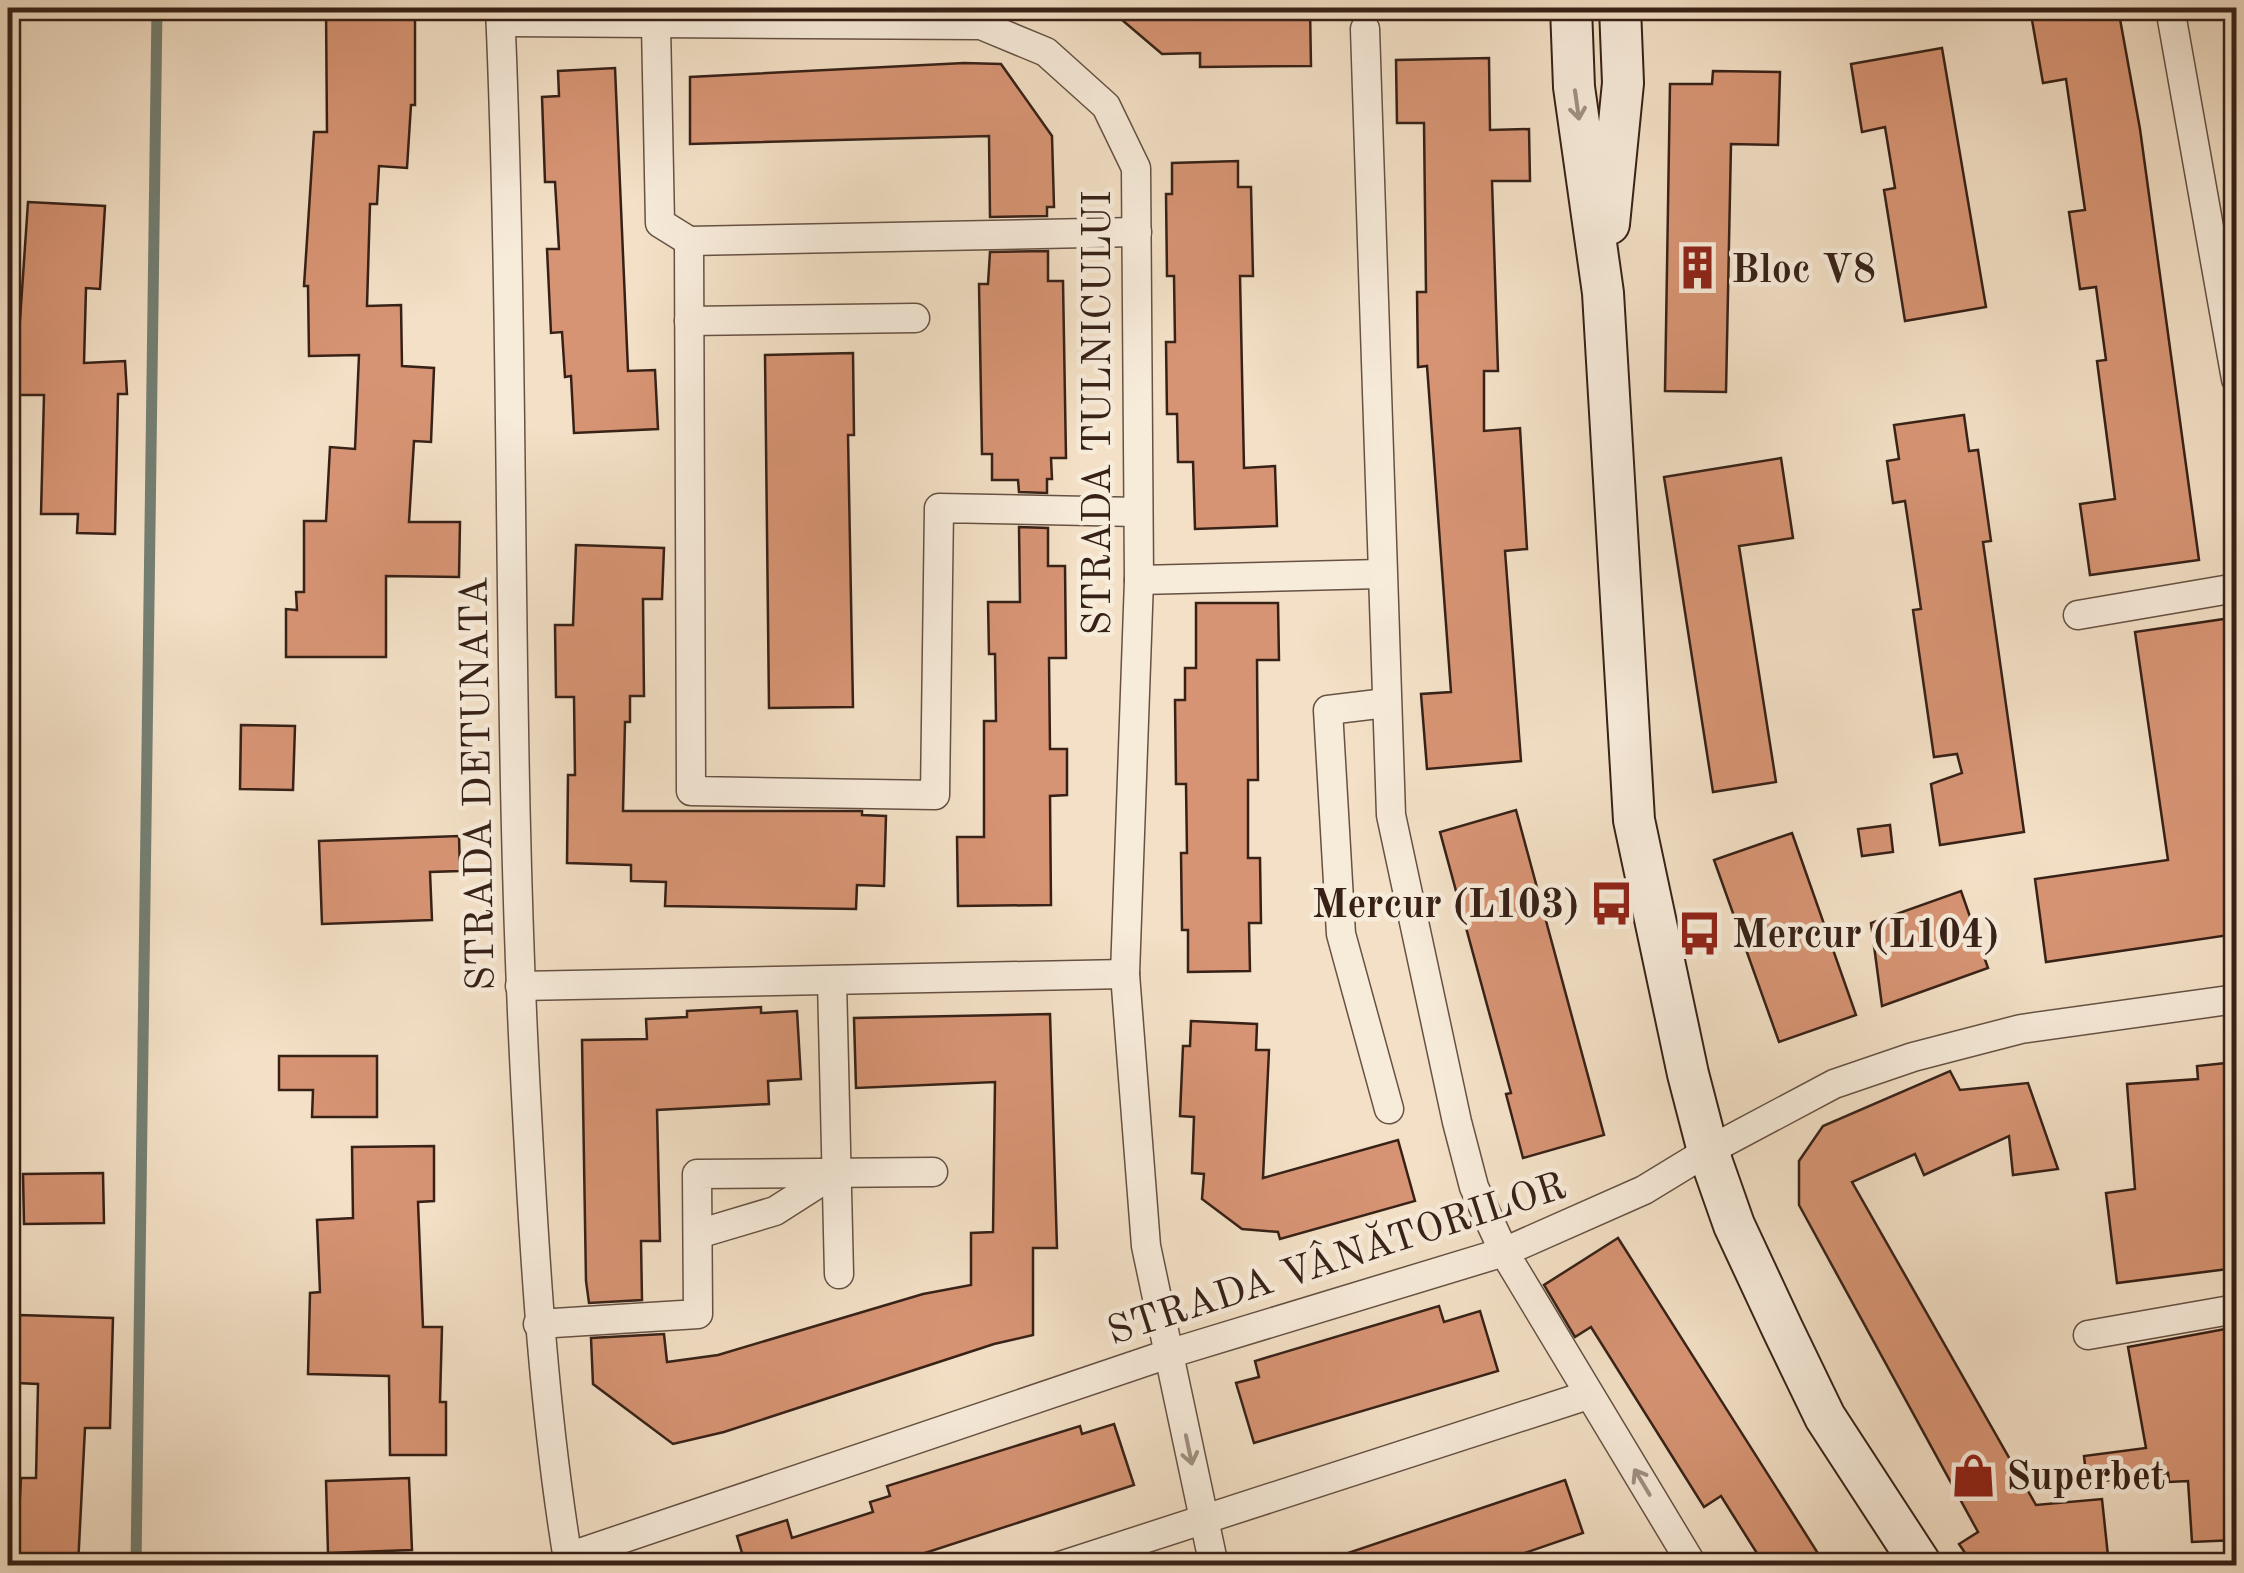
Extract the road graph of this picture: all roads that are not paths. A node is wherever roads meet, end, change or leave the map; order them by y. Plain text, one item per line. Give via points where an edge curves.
1 (1571, 8) edge
2 (1620, 8) edge
3 (2170, 8) edge
4 (501, 15) edge
5 (981, 16) edge
6 (656, 25) junction
7 (1365, 28) dead end
8 (1137, 232) junction
9 (689, 241) junction
10 (1603, 293) junction
11 (916, 318) dead end
12 (689, 321) junction
13 (2232, 325) edge
14 (2236, 379) edge
15 (1138, 512) junction
16 (1380, 574) junction
17 (1139, 580) junction
18 (2236, 588) edge
19 (2078, 615) dead end
20 (1386, 703) junction
21 (1125, 974) junction
22 (832, 982) junction
23 (520, 986) junction
24 (2236, 999) edge
25 (1389, 1109) dead end
26 (1708, 1151) junction
27 (836, 1172) junction
28 (933, 1172) dead end
29 (698, 1234) junction
30 (1504, 1252) junction
31 (839, 1274) dead end
32 (2236, 1309) edge
33 (538, 1324) junction
34 (2088, 1335) dead end
35 (1168, 1354) junction
36 (1588, 1395) junction
37 (1204, 1521) junction
38 (569, 1561) edge
39 (1687, 1563) edge
40 (1060, 1566) edge
41 (1214, 1566) edge
42 (1922, 1566) edge

1 -> 10 main road via 1574,87
2 - 10 main road via 1623,83
3 - 13 street
4 - 6 street, STRADA TULNICULUI
4 - 23 street, STRADA DETUNATA
5 - 6 street, STRADA TULNICULUI
5 - 8 street, STRADA TULNICULUI via 1046,52 1106,106 1136,168
6 - 9 street via 660,223
7 - 16 street
8 - 9 street
8 - 15 street, STRADA TULNICULUI
9 - 12 street
10 - 26 main road via 1634,820
11 - 12 street
12 - 15 street via 691,791 934,795 939,508
13 - 14 street
15 - 17 street, STRADA TULNICULUI
16 - 17 street
16 - 20 street
17 - 21 street, STRADA TULNICULUI
18 - 19 street
20 - 25 street via 1328,710 1341,934
20 - 30 street via 1390,815 1456,1122 1474,1187
21 - 22 street
21 - 35 street, STRADA TULNICULUI via 1146,1246
22 - 23 street
22 - 27 street
23 - 33 street, STRADA DETUNATA
24 - 26 street, STRADA VÂNĂTORILOR via 2020,1029 1913,1057 1834,1084
26 - 30 street, STRADA VÂNĂTORILOR via 1629,1198
26 - 42 main road via 1734,1225 1824,1417
27 - 28 street
27 - 29 street via 776,1211
27 - 29 street via 698,1174
27 - 31 street
29 - 33 street via 698,1314
30 - 35 street, STRADA VÂNĂTORILOR
30 - 36 street
32 - 34 street
33 - 38 street, STRADA DETUNATA
35 -> 37 street, STRADA TULNICULUI
35 - 38 street, STRADA VÂNĂTORILOR
36 - 37 street
39 -> 36 street
37 - 40 street
37 - 41 street, STRADA TULNICULUI

